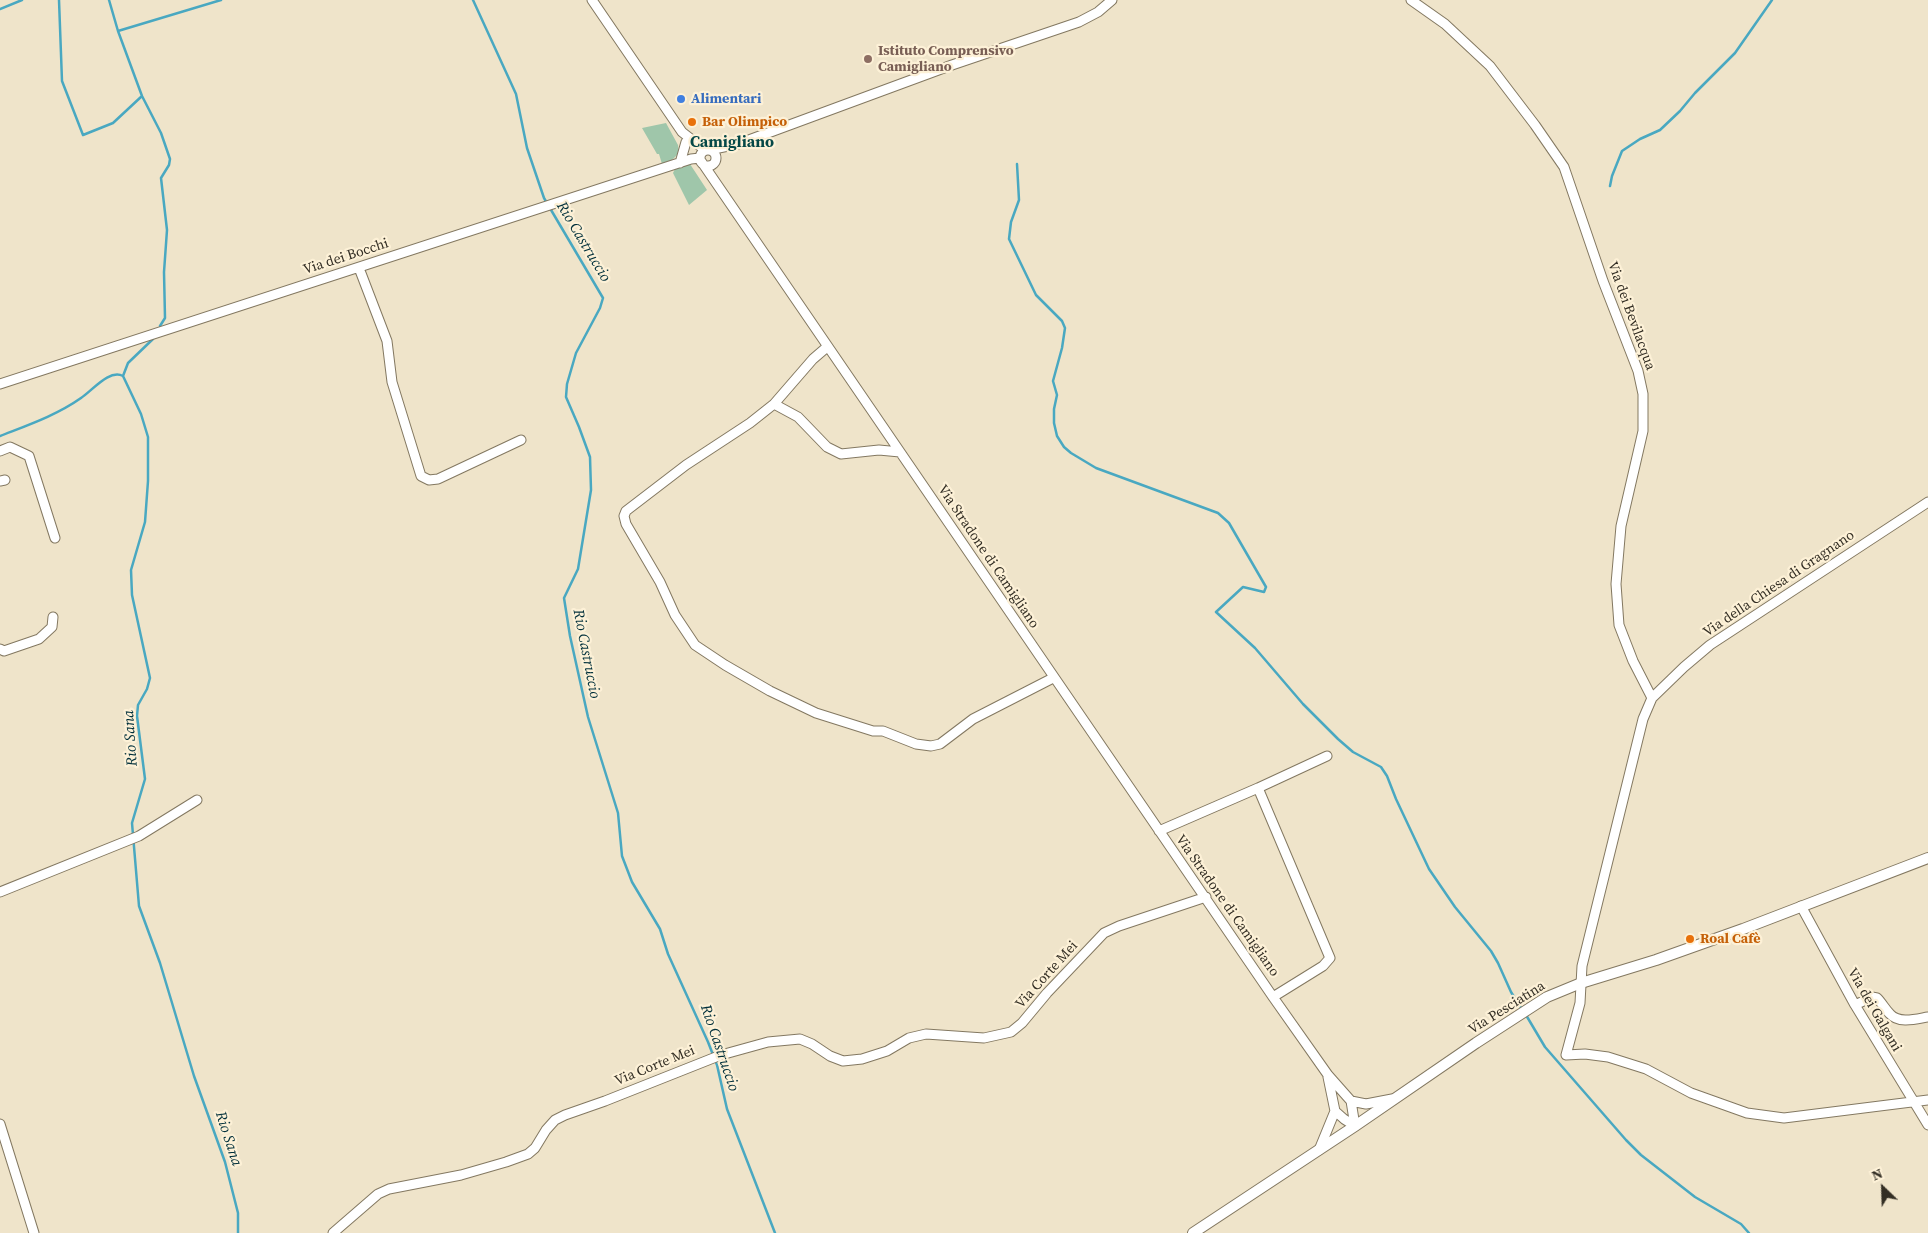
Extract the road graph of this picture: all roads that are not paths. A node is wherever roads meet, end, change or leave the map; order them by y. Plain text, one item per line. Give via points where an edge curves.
1 (592, 0) edge
2 (1112, 0) edge
3 (1412, 0) edge
4 (682, 132) junction
5 (686, 142) junction
6 (738, 144) junction
7 (703, 155) junction
8 (715, 160) junction
9 (680, 163) junction
10 (718, 187) junction
11 (359, 268) junction
12 (827, 347) junction
13 (0, 384) edge
14 (774, 404) junction
15 (521, 440) dead end
16 (0, 451) edge
17 (900, 452) junction
18 (1928, 502) edge
19 (55, 538) dead end
20 (53, 617) dead end
21 (0, 649) edge
22 (1053, 678) junction
23 (1652, 698) junction
24 (1327, 756) dead end
25 (1258, 788) junction
26 (197, 800) dead end
27 (1159, 831) junction
28 (1928, 858) edge
29 (0, 892) edge
30 (1206, 897) junction
31 (1801, 906) junction
32 (1581, 983) junction
33 (1273, 997) junction
34 (1855, 1005) junction
35 (1928, 1017) edge
36 (1328, 1074) junction
37 (1395, 1099) junction
38 (1928, 1100) edge
39 (1351, 1101) junction
40 (1914, 1102) junction
41 (1335, 1111) junction
42 (0, 1124) edge
43 (1928, 1125) edge
44 (1355, 1126) junction
45 (1319, 1150) junction
46 (34, 1233) edge
47 (333, 1233) edge
48 (1193, 1233) edge

1 - 4 street
2 - 6 street via 1079,22 952,64
3 - 23 street, Via dei Bevilacqua via 1490,66 1564,167 1638,371 1643,394 1643,431 1621,526 1616,584 1619,625
4 - 5 street
4 - 7 street
5 - 7 street
5 - 9 street
6 - 7 street
6 - 8 street
7 - 8 street via 714,154
7 - 8 street via 707,165
7 - 9 street, Via dei Bocchi
7 - 10 street, Via Stradone di Camigliano
8 - 10 street
9 - 11 street, Via dei Bocchi
10 - 12 street, Via Stradone di Camigliano
11 - 13 street, Via dei Bocchi
11 - 15 street via 387,341 392,382 421,476 429,480 438,479
12 - 14 street
12 - 17 street, Via Stradone di Camigliano
14 - 17 street via 798,417 827,447 841,454 879,450
14 - 22 street via 686,465 626,511 624,516 675,615 695,645 770,691 816,713 931,746 940,744 973,719
16 - 19 street via 10,447 29,456
17 - 22 street, Via Stradone di Camigliano
18 - 23 street, Via della Chiesa di Gragnano via 1715,642
20 - 21 street via 52,627 39,639 4,651
22 - 27 street, Via Stradone di Camigliano
23 - 32 street via 1637,742 1582,966
24 - 25 street, Via Stradone di Camigliano
25 - 27 street, Via Stradone di Camigliano
25 - 33 street, Via Stradone di Camigliano via 1330,958 1323,966
26 - 29 street via 139,836
27 - 30 street, Via Stradone di Camigliano
28 - 31 main road, Via Pesciatina
30 - 33 street, Via Stradone di Camigliano
30 - 47 street, Via Corte Mei via 1104,932 1018,1028 1002,1035 984,1038 926,1034 909,1038 887,1051 843,1061 800,1039 768,1042 721,1055 555,1120 528,1154 378,1194
31 - 32 main road, Via Pesciatina via 1656,960
31 - 34 street, Via dei Galgani
32 - 37 main road, Via Pesciatina via 1523,1012
32 - 40 street via 1580,1003 1566,1055 1608,1056 1646,1070 1691,1093 1747,1113 1784,1118
33 - 36 street, Via Stradone di Camigliano
34 - 35 street via 1872,997 1877,998 1897,1019
34 - 40 street, Via dei Galgani
36 - 39 street, Via Stradone di Camigliano
36 - 41 street, Via Stradone di Camigliano
37 - 39 street via 1366,1104
37 - 44 main road, Via Pesciatina
38 - 40 street
39 - 44 street
40 - 43 street, Via dei Galgani
41 - 44 street
41 - 45 street
42 - 46 street
44 - 45 main road, Via Pesciatina
45 - 48 main road, Via Pesciatina

